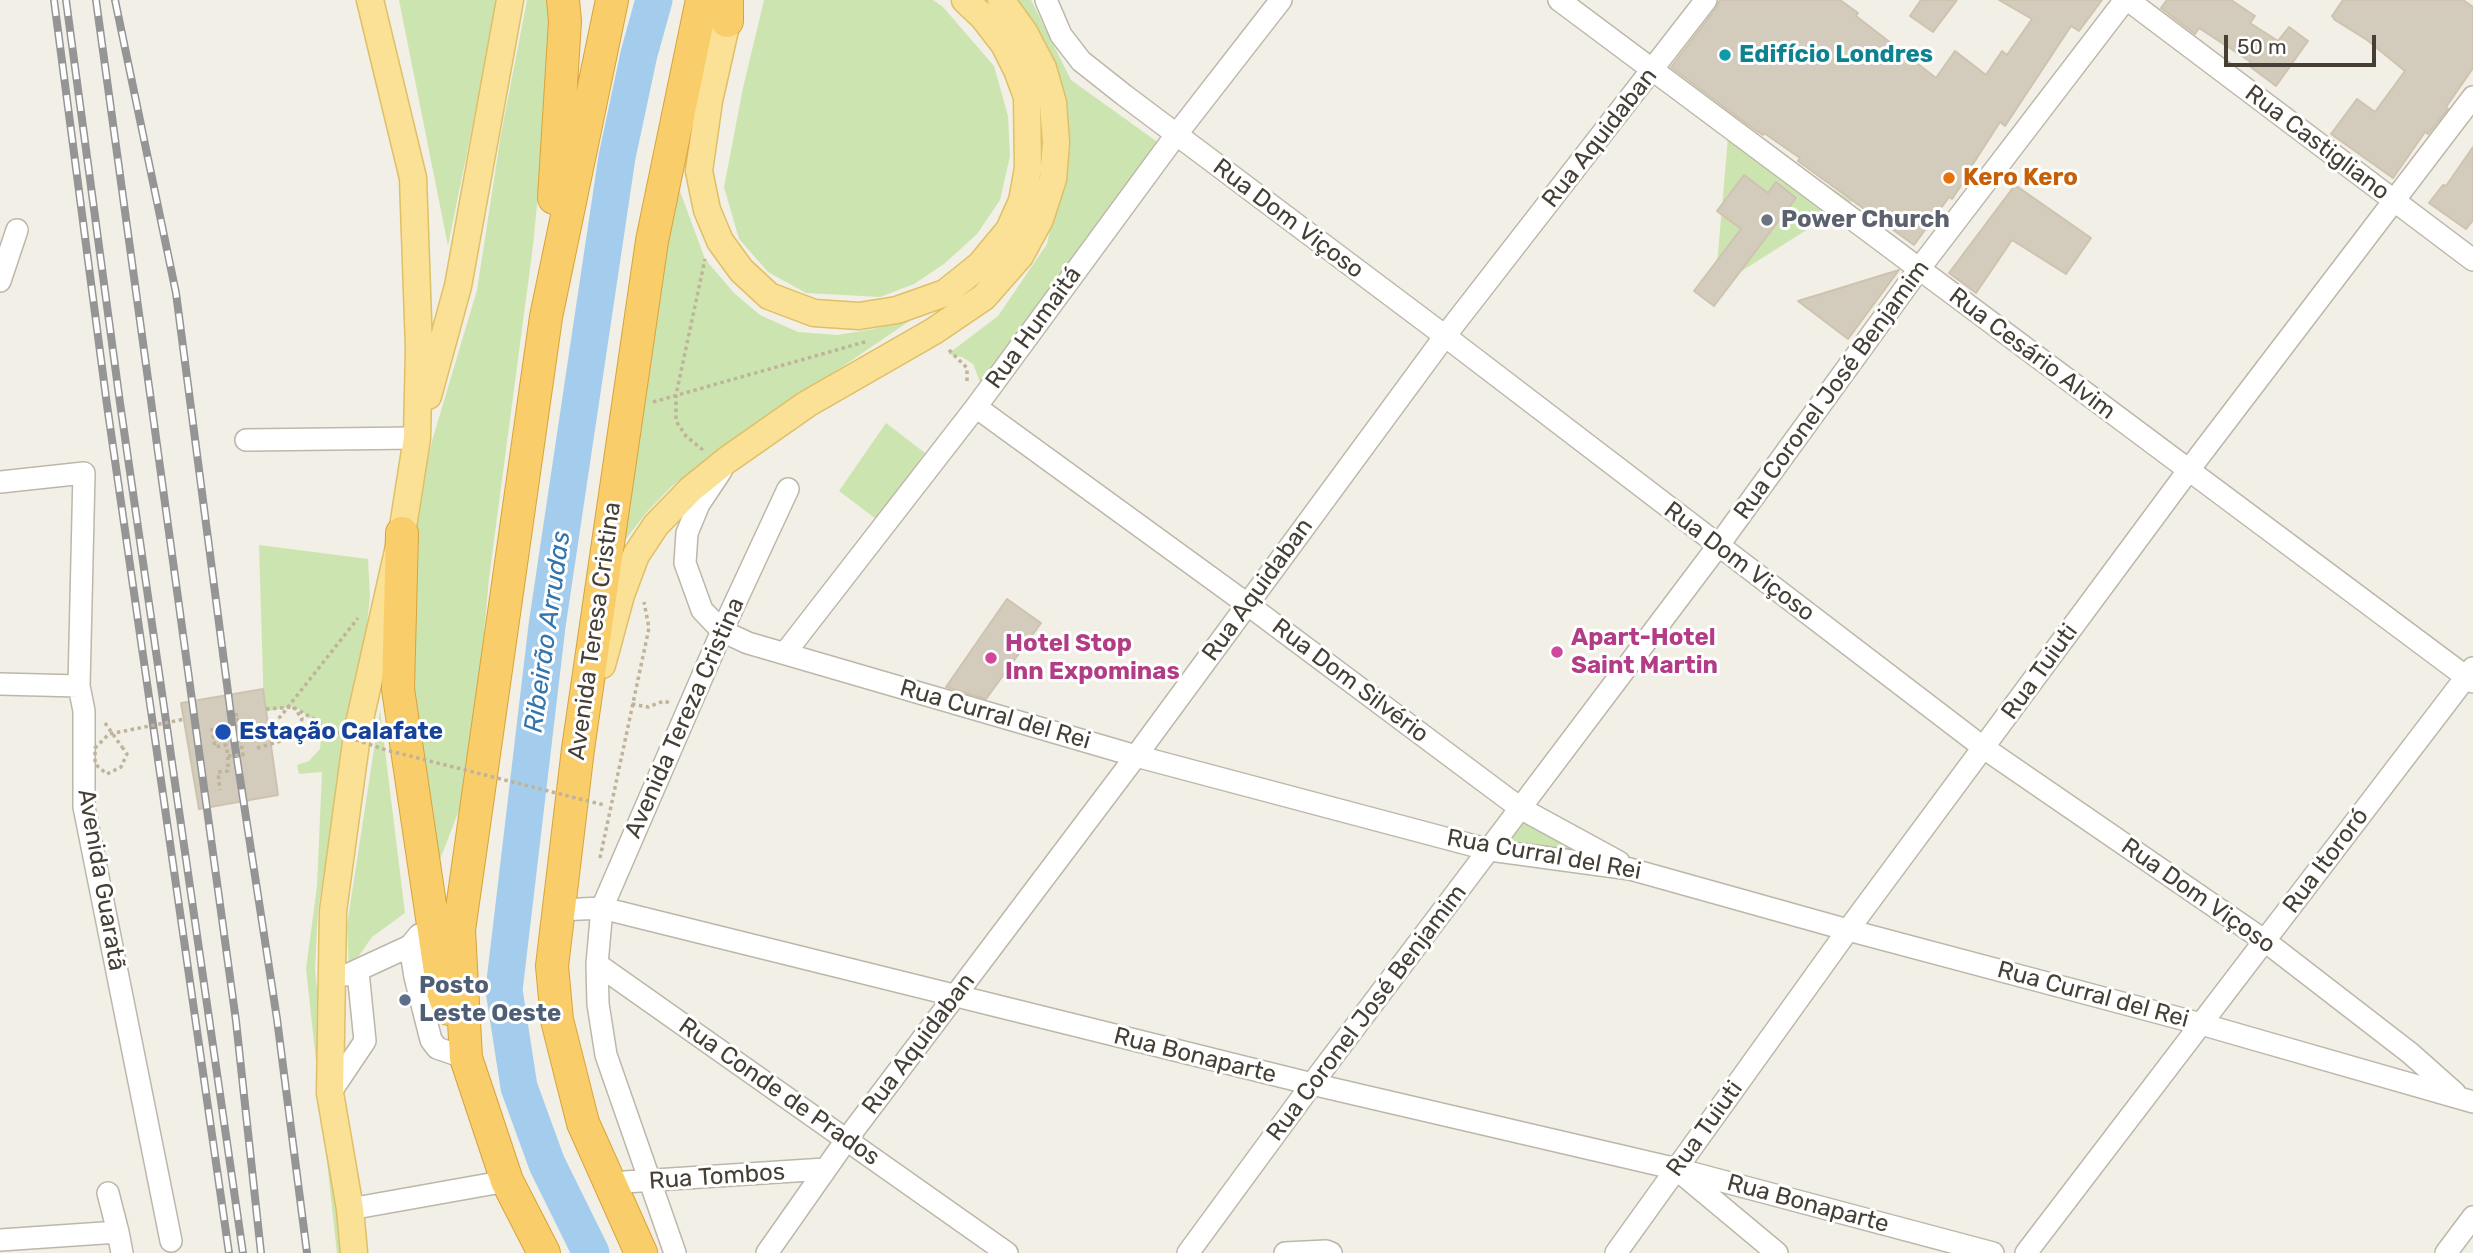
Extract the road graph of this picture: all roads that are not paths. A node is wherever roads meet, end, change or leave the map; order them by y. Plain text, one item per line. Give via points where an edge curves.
1 (370, 0) edge
2 (510, 0) edge
3 (563, 0) edge
4 (611, 0) edge
5 (702, 0) edge
6 (965, 0) edge
7 (1001, 0) edge
8 (1046, 0) edge
9 (1281, 0) edge
10 (1559, 0) edge
11 (1706, 0) edge
12 (2127, 0) edge
13 (729, 7) edge
14 (1653, 70) junction
15 (2473, 97) edge
16 (1176, 135) junction
17 (2393, 201) junction
18 (18, 230) dead end
19 (2473, 260) edge
20 (1919, 269) junction
21 (0, 281) edge
22 (546, 317) junction
23 (1445, 336) junction
24 (976, 407) junction
25 (417, 438) junction
26 (246, 440) dead end
27 (720, 457) junction
28 (2188, 471) junction
29 (0, 482) edge
30 (788, 489) dead end
31 (402, 533) junction
32 (1718, 546) junction
33 (1247, 604) junction
34 (722, 631) junction
35 (785, 653) junction
36 (2471, 676) edge
37 (0, 684) edge
38 (79, 686) junction
39 (1984, 748) junction
40 (578, 750) junction
41 (1136, 757) junction
42 (479, 782) junction
43 (1520, 808) junction
44 (1490, 850) junction
45 (1630, 869) junction
46 (602, 908) junction
47 (559, 910) junction
48 (431, 920) junction
49 (1848, 930) junction
50 (2265, 941) junction
51 (411, 946) junction
52 (597, 964) junction
53 (358, 972) junction
54 (427, 973) junction
55 (330, 979) junction
56 (954, 997) junction
57 (2201, 1024) junction
58 (465, 1054) junction
59 (1312, 1084) junction
60 (330, 1093) junction
61 (2467, 1100) edge
62 (847, 1139) junction
63 (825, 1169) junction
64 (1676, 1169) junction
65 (507, 1181) junction
66 (649, 1182) junction
67 (609, 1183) junction
68 (108, 1193) dead end
69 (350, 1209) junction
70 (2473, 1217) edge
71 (118, 1232) junction
72 (0, 1240) edge
73 (171, 1241) dead end
74 (122, 1253) edge
75 (354, 1253) edge
76 (544, 1253) edge
77 (641, 1253) edge
78 (675, 1253) edge
79 (768, 1253) edge
80 (1007, 1253) edge
81 (1188, 1253) edge
82 (1285, 1253) edge
83 (1331, 1253) edge
84 (1616, 1253) edge
85 (1777, 1253) edge
86 (1993, 1253) edge
87 (2026, 1253) edge
88 (2446, 1253) edge

1 - 25 main road via 413,178
2 - 25 main road via 458,286
3 - 22 highway
4 - 22 highway
5 - 40 highway, Avenida Teresa Cristina via 652,241
6 - 13 main road via 1004,44 1027,97 1028,168 1023,201 1009,230 980,265 945,293 897,310 859,316 814,313 769,296 741,270 720,241 707,211 699,171
7 - 27 main road via 1043,68 1053,103 1056,143 1053,179 1040,219 1020,256 984,297 934,331
8 - 16 street, Rua Dom Viçoso via 1060,35 1081,61
9 - 16 street, Rua Humaitá
10 - 14 street, Rua Cesário Alvim
11 - 14 street, Rua Aquidaban
12 - 17 street, Rua Castigliano
12 - 20 street, Rua Coronel José Benjamim
14 - 20 street, Rua Cesário Alvim
14 - 23 street, Rua Aquidaban
15 - 17 street, Rua Tuiuti
16 - 23 street, Rua Dom Viçoso
16 - 24 street, Rua Humaitá
17 - 19 street, Rua Castigliano
17 - 28 street, Rua Tuiuti
18 - 21 street
20 - 28 street, Rua Cesário Alvim
20 - 32 street, Rua Coronel José Benjamim
22 - 42 highway
23 - 32 street, Rua Dom Viçoso
23 - 33 street, Rua Aquidaban
24 - 33 street, Rua Dom Silvério
24 - 35 street, Rua Humaitá
25 - 26 street
25 - 31 main road
27 - 34 street, Rua Curral del Rei via 687,533 685,563 702,610
27 - 40 main road via 656,525 636,555
28 - 36 street, Rua Cesário Alvim
28 - 39 street, Rua Tuiuti
29 - 38 street, Avenida Guaratã via 84,473
30 - 34 street, Avenida Tereza Cristina
31 - 48 highway via 398,689
31 - 55 main road via 358,727 332,911
32 - 39 street, Rua Dom Viçoso
32 - 43 street, Rua Coronel José Benjamim
33 - 41 street, Rua Aquidaban
33 - 43 street, Rua Dom Silvério
34 - 35 street, Rua Curral del Rei
34 - 46 street, Avenida Tereza Cristina
35 - 41 street, Rua Curral del Rei
36 - 50 street, Rua Itororó
37 - 38 street
38 - 73 street, Avenida Guaratã via 84,711 84,807
39 - 49 street, Rua Tuiuti
39 - 50 street, Rua Dom Viçoso
40 - 47 highway, Avenida Teresa Cristina
41 - 44 street, Rua Curral del Rei
41 - 56 street, Rua Aquidaban
42 - 48 highway
42 - 58 highway via 459,930
43 - 44 street, Rua Coronel José Benjamim
43 - 45 street, Rua Dom Silvério
44 - 45 street, Rua Curral del Rei
44 - 59 street, Rua Coronel José Benjamim
45 - 49 street, Rua Curral del Rei
46 - 47 street
46 - 52 street
46 - 56 street, Rua Bonaparte
47 - 67 highway, Avenida Teresa Cristina via 552,966 557,1020 583,1123
48 - 51 street
48 - 54 highway
49 - 57 street, Rua Curral del Rei
49 - 64 street, Rua Tuiuti
50 - 57 street, Rua Itororó
50 - 61 street, Rua Dom Viçoso
51 - 53 street
51 - 54 street
52 - 62 street, Rua Conde de Prados
52 - 66 street via 606,1055
53 - 55 street
53 - 60 street via 365,1041
54 - 58 highway via 443,992
55 - 60 main road
56 - 59 street, Rua Bonaparte
56 - 62 street, Rua Aquidaban
57 - 61 street, Rua Curral del Rei
57 - 87 street, Rua Itororó
58 - 65 highway
59 - 64 street, Rua Bonaparte
59 - 81 street, Rua Coronel José Benjamim
60 - 69 main road
62 - 63 street, Rua Aquidaban
62 - 80 street, Rua Conde de Prados
63 - 66 street, Rua Tombos
63 - 79 street, Rua Aquidaban
64 - 84 street, Rua Tuiuti
64 - 85 street
64 - 86 street, Rua Bonaparte
65 - 69 street
65 - 76 highway
66 - 67 street, Rua Tombos
66 - 78 street
67 - 77 highway, Avenida Teresa Cristina
68 - 71 street
69 - 75 main road
70 - 88 street
71 - 72 street
71 - 74 street
82 - 83 street

